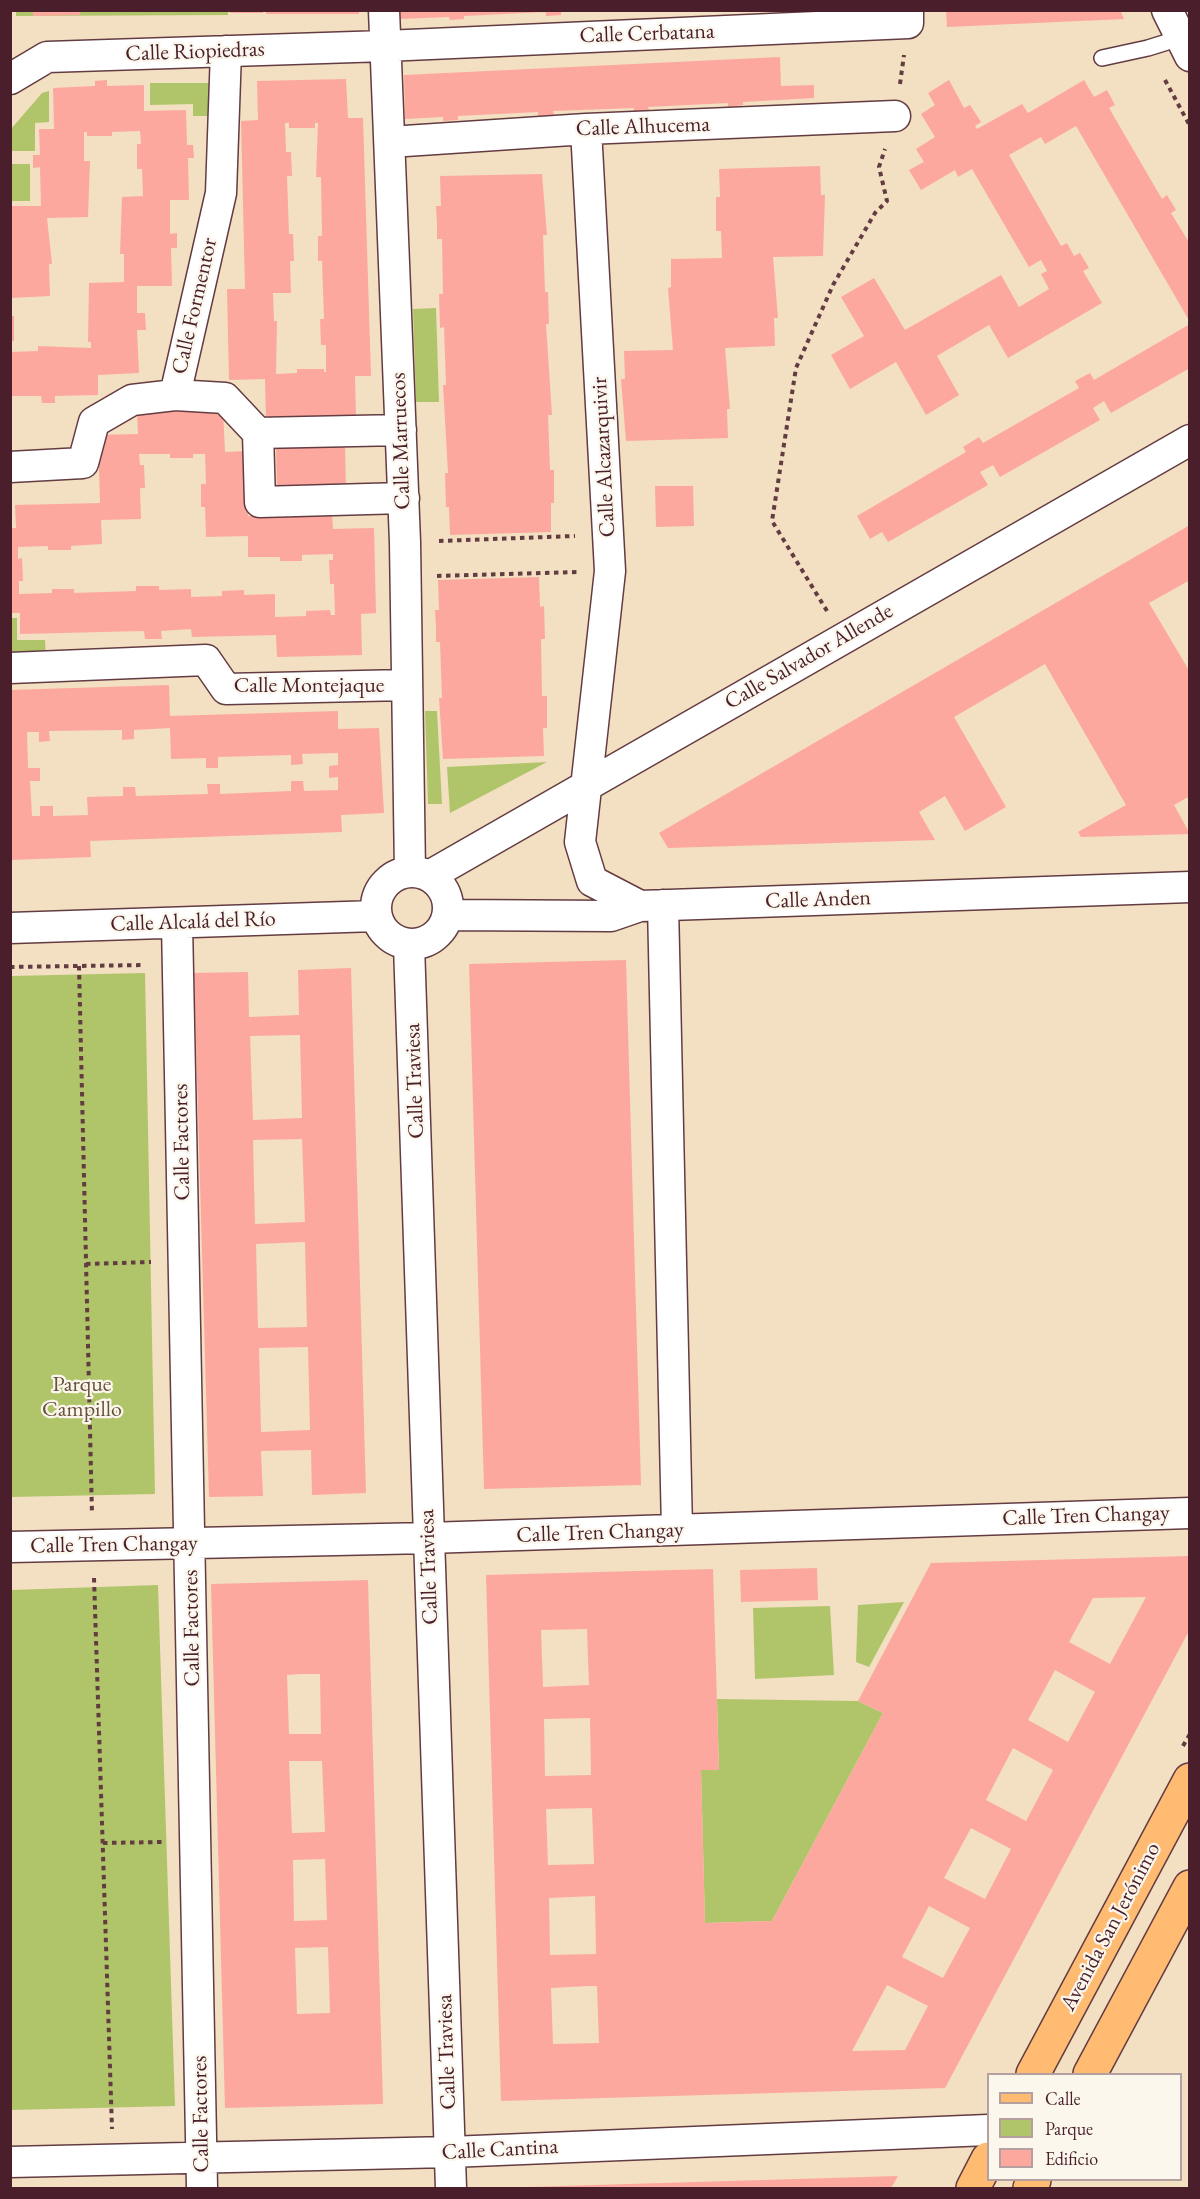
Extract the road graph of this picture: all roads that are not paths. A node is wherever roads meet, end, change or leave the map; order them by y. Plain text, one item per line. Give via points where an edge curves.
1 (384, 10) edge
2 (1167, 10) edge
3 (908, 17) edge
4 (394, 45) junction
5 (1185, 47) edge
6 (226, 51) junction
7 (1102, 58) dead end
8 (10, 79) edge
9 (895, 117) road end
10 (586, 129) junction
11 (390, 141) junction
12 (175, 395) junction
13 (401, 430) junction
14 (258, 433) junction
15 (1190, 440) edge
16 (10, 467) edge
17 (404, 498) junction
18 (10, 668) edge
19 (406, 685) junction
20 (586, 784) junction
21 (419, 874) junction
22 (592, 881) junction
23 (1190, 887) edge
24 (651, 906) junction
25 (448, 915) junction
26 (562, 915) junction
27 (376, 916) junction
28 (177, 923) junction
29 (10, 928) edge
30 (409, 945) junction
31 (1190, 1513) edge
32 (678, 1530) junction
33 (428, 1538) junction
34 (190, 1543) junction
35 (10, 1547) edge
36 (1190, 1780) edge
37 (1190, 1887) edge
38 (1034, 2073) edge
39 (1091, 2073) edge
40 (987, 2130) edge
41 (450, 2152) junction
42 (202, 2159) junction
43 (987, 2161) edge
44 (10, 2162) edge
45 (202, 2188) edge
46 (451, 2188) edge
47 (973, 2188) edge

1 - 4 street, Calle Marruecos
2 - 5 street
3 - 4 street, Calle Cerbatana
4 - 6 street, Calle Riopiedras
4 - 11 street, Calle Marruecos
5 - 7 lane via 1148,48
6 - 8 street, Calle Riopiedras via 47,57
6 - 12 street, Calle Formentor via 221,193
9 - 10 street, Calle Alhucema
10 - 11 street, Calle Alhucema
10 - 20 street, Calle Alcazarquivir via 610,571
11 - 13 street, Calle Marruecos
12 - 14 street via 225,398
12 - 16 street, Calle Formentor via 132,400 94,422 83,464
13 - 14 street
13 - 17 street, Calle Marruecos
14 - 17 street via 260,502
15 - 20 street, Calle Salvador Allende
17 - 19 street, Calle Marruecos
18 - 19 street, Calle Montejaque via 206,660 226,689
19 - 21 street, Calle Marruecos
20 - 21 street, Calle Salvador Allende
20 - 22 street, Calle Alcazarquivir via 579,842
21 - 25 street via 441,886 448,900
21 - 27 street via 397,874 387,881 376,904
22 - 24 street
22 - 26 street via 579,904
23 - 24 street, Calle Anden
24 - 26 street, Calle Anden via 611,916
24 - 32 street
25 - 26 street, Calle Anden
25 - 30 street via 445,925 430,940
27 - 28 street, Calle Alcalá del Río
27 - 30 street via 383,930
28 - 29 street, Calle Alcalá del Río
28 - 34 street, Calle Factores
30 - 33 street, Calle Traviesa
31 - 32 street, Calle Tren Changay
32 - 33 street, Calle Tren Changay
33 - 34 street, Calle Tren Changay
33 - 41 street, Calle Traviesa
34 - 35 street, Calle Tren Changay
34 - 42 street, Calle Factores
36 - 38 main road, Avenida San Jerónimo
37 - 39 main road
40 - 41 street, Calle Cantina
41 - 42 street, Calle Cantina
41 - 46 street, Calle Traviesa
42 - 44 street, Calle Cantina
42 - 45 street, Calle Factores
43 - 47 main road

